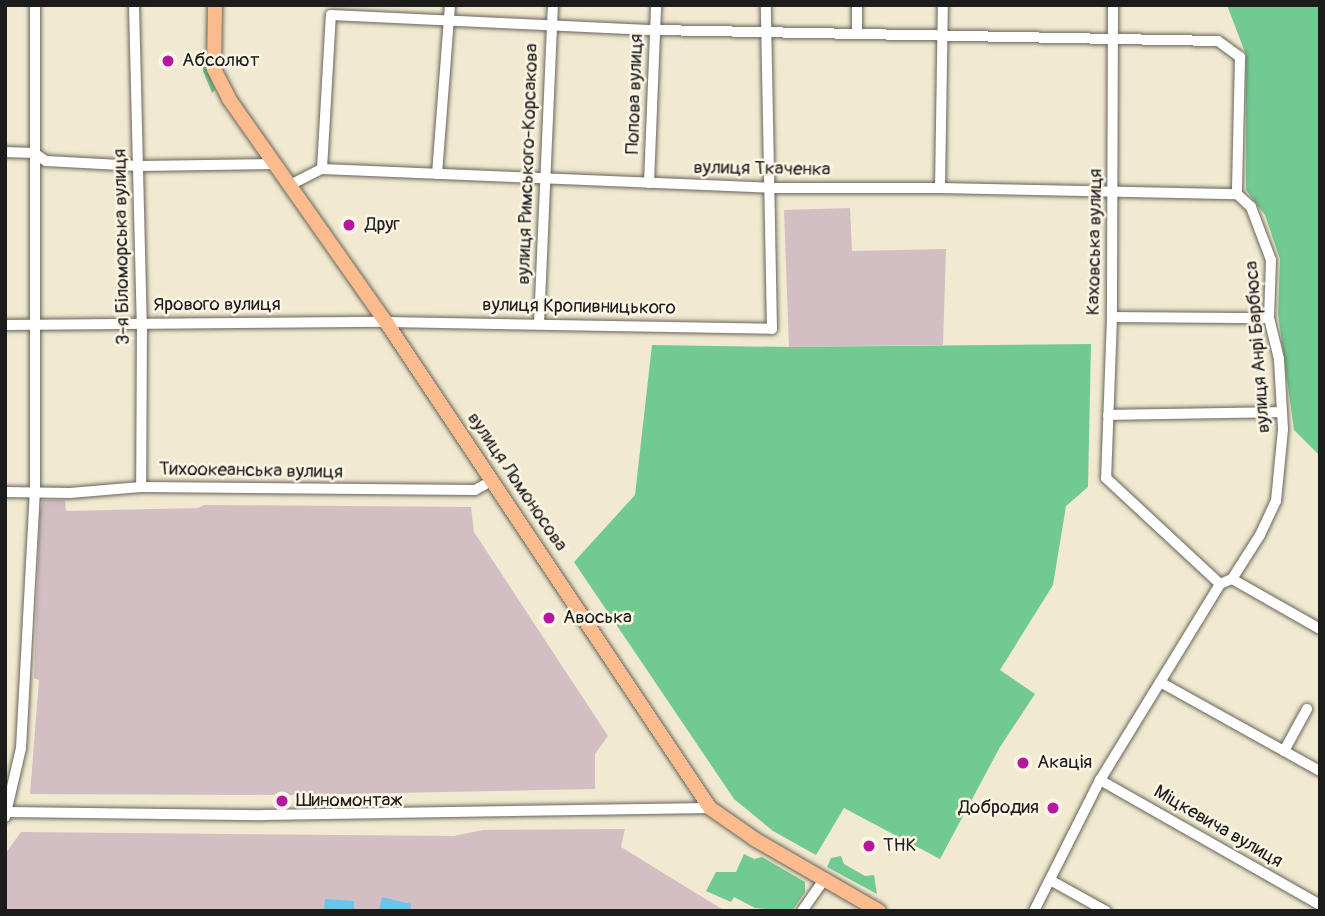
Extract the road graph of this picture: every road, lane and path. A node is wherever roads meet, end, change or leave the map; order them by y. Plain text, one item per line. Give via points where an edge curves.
1 (35, 5) edge
2 (134, 5) edge
3 (215, 5) edge
4 (450, 5) edge
5 (553, 5) edge
6 (656, 5) edge
7 (766, 5) edge
8 (858, 5) edge
9 (943, 5) edge
10 (1113, 5) edge
11 (449, 19) junction
12 (552, 24) junction
13 (655, 30) junction
14 (765, 31) junction
15 (856, 33) junction
16 (941, 36) junction
17 (1112, 41) junction
18 (5, 152) edge
19 (34, 153) junction
20 (275, 163) junction
21 (139, 166) junction
22 (322, 169) junction
23 (437, 174) junction
24 (544, 179) junction
25 (649, 183) junction
26 (290, 185) junction
27 (771, 188) junction
28 (940, 188) junction
29 (1113, 191) junction
30 (1237, 194) junction
31 (1112, 317) junction
32 (1269, 318) junction
33 (142, 322) junction
34 (386, 322) junction
35 (540, 324) junction
36 (5, 325) edge
37 (34, 326) junction
38 (1282, 412) junction
39 (1108, 415) junction
40 (493, 480) junction
41 (141, 487) junction
42 (5, 492) edge
43 (35, 492) junction
44 (1232, 579) junction
45 (1220, 584) junction
46 (1320, 629) edge
47 (1160, 682) junction
48 (1307, 709) dead end
49 (1284, 751) junction
50 (1320, 772) edge
51 (1100, 780) junction
52 (710, 808) junction
53 (6, 815) edge
54 (824, 879) junction
55 (1051, 880) junction
56 (1320, 905) edge
57 (802, 911) edge
58 (879, 911) edge
59 (1034, 911) edge
60 (1106, 911) edge

1 - 19 street
2 - 21 street, 3-я Біломорська вулиця
3 - 20 main road, вулиця Ломоносова via 214,69 229,99
4 - 11 street
5 - 12 street, вулиця Римського-Корсакова
6 - 13 street, Попова вулиця
7 - 14 street
8 - 15 street
9 - 16 street
10 - 17 street, Каховська вулиця
11 - 12 street
11 - 22 street via 331,15
11 - 23 street
12 - 13 street
12 - 24 street, вулиця Римського-Корсакова
13 - 14 street
13 - 25 street, Попова вулиця
14 - 15 street
14 - 27 street
15 - 16 street
16 - 17 street
16 - 28 street
17 - 29 street, Каховська вулиця
17 - 30 street via 1218,41 1240,57
18 - 19 street
19 - 21 street via 46,161
19 - 37 street
20 - 21 street
20 - 26 main road, вулиця Ломоносова
21 - 33 street, 3-я Біломорська вулиця
22 - 23 street, вулиця Ткаченка
22 - 26 street, вулиця Ткаченка
23 - 24 street, вулиця Ткаченка
24 - 25 street, вулиця Ткаченка
24 - 35 street, вулиця Римського-Корсакова
25 - 27 street, вулиця Ткаченка
26 - 34 main road, вулиця Ломоносова
27 - 28 street, вулиця Ткаченка
27 - 35 street, вулиця Кропивницького via 772,329
28 - 29 street, вулиця Ткаченка
29 - 30 street, вулиця Ткаченка
29 - 31 street, Каховська вулиця
30 - 32 street, вулиця Анрі Барбюса via 1251,206 1271,260
31 - 32 street
31 - 39 street, Каховська вулиця
32 - 38 street, вулиця Анрі Барбюса via 1279,359
33 - 34 street, Ярового вулиця
33 - 37 street, Ярового вулиця
33 - 41 street, 3-я Біломорська вулиця
34 - 35 street, вулиця Кропивницького
34 - 40 main road, вулиця Ломоносова
36 - 37 street, Ярового вулиця
37 - 43 street
38 - 39 street
38 - 44 street, вулиця Анрі Барбюса via 1276,501
39 - 45 street, Каховська вулиця via 1106,478
40 - 41 street, Тихоокеанська вулиця via 475,490
40 - 52 main road, вулиця Ломоносова
41 - 43 street, Тихоокеанська вулиця
42 - 43 street, Тихоокеанська вулиця
43 - 53 street via 21,748
44 - 45 street
44 - 46 street
45 - 47 street
47 - 49 street
47 - 51 street
48 - 49 street
49 - 50 street
51 - 55 street
51 - 56 street, Міцкевича вулиця
52 - 53 street
52 - 54 main road, вулиця Ломоносова
54 - 57 street
54 - 58 main road, вулиця Ломоносова
55 - 59 street
55 - 60 street

